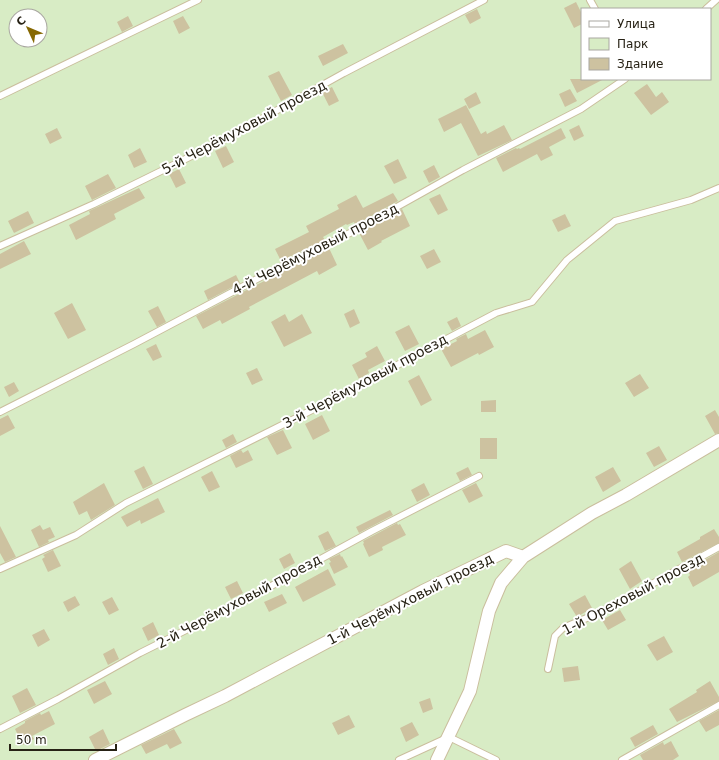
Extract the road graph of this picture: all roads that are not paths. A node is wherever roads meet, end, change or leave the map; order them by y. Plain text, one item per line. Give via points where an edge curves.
1 (198, 0) edge
2 (484, 0) edge
3 (716, 0) edge
4 (707, 8) edge
5 (624, 80) edge
6 (0, 96) edge
7 (719, 188) edge
8 (0, 246) edge
9 (0, 412) edge
10 (719, 440) edge
11 (479, 476) dead end
12 (719, 547) edge
13 (523, 558) junction
14 (0, 570) edge
15 (548, 669) dead end
16 (719, 705) edge
17 (0, 729) edge
18 (449, 736) junction
19 (95, 760) edge
20 (400, 760) edge
21 (437, 760) edge
22 (496, 760) edge
23 (622, 760) edge

1 - 6 lane
2 - 8 lane, 5-й Черёмуховый проезд via 218,143 94,204
3 - 4 lane
5 - 9 lane, 4-й Черёмуховый проезд via 581,109 463,170 352,232
7 - 14 lane, 3-й Черёмуховый проезд via 692,200 615,221 567,260 532,302 496,313 312,410 126,503 76,535
10 - 13 street via 592,513
11 - 17 lane, 2-й Черёмуховый проезд
12 - 15 lane, 1-й Ореховый проезд via 601,612 563,628 556,636
13 - 18 street via 502,583 490,611 470,690
13 - 19 street, 1-й Черёмуховый проезд via 506,551
16 - 23 lane
18 - 20 lane
18 - 21 street
18 - 22 lane

